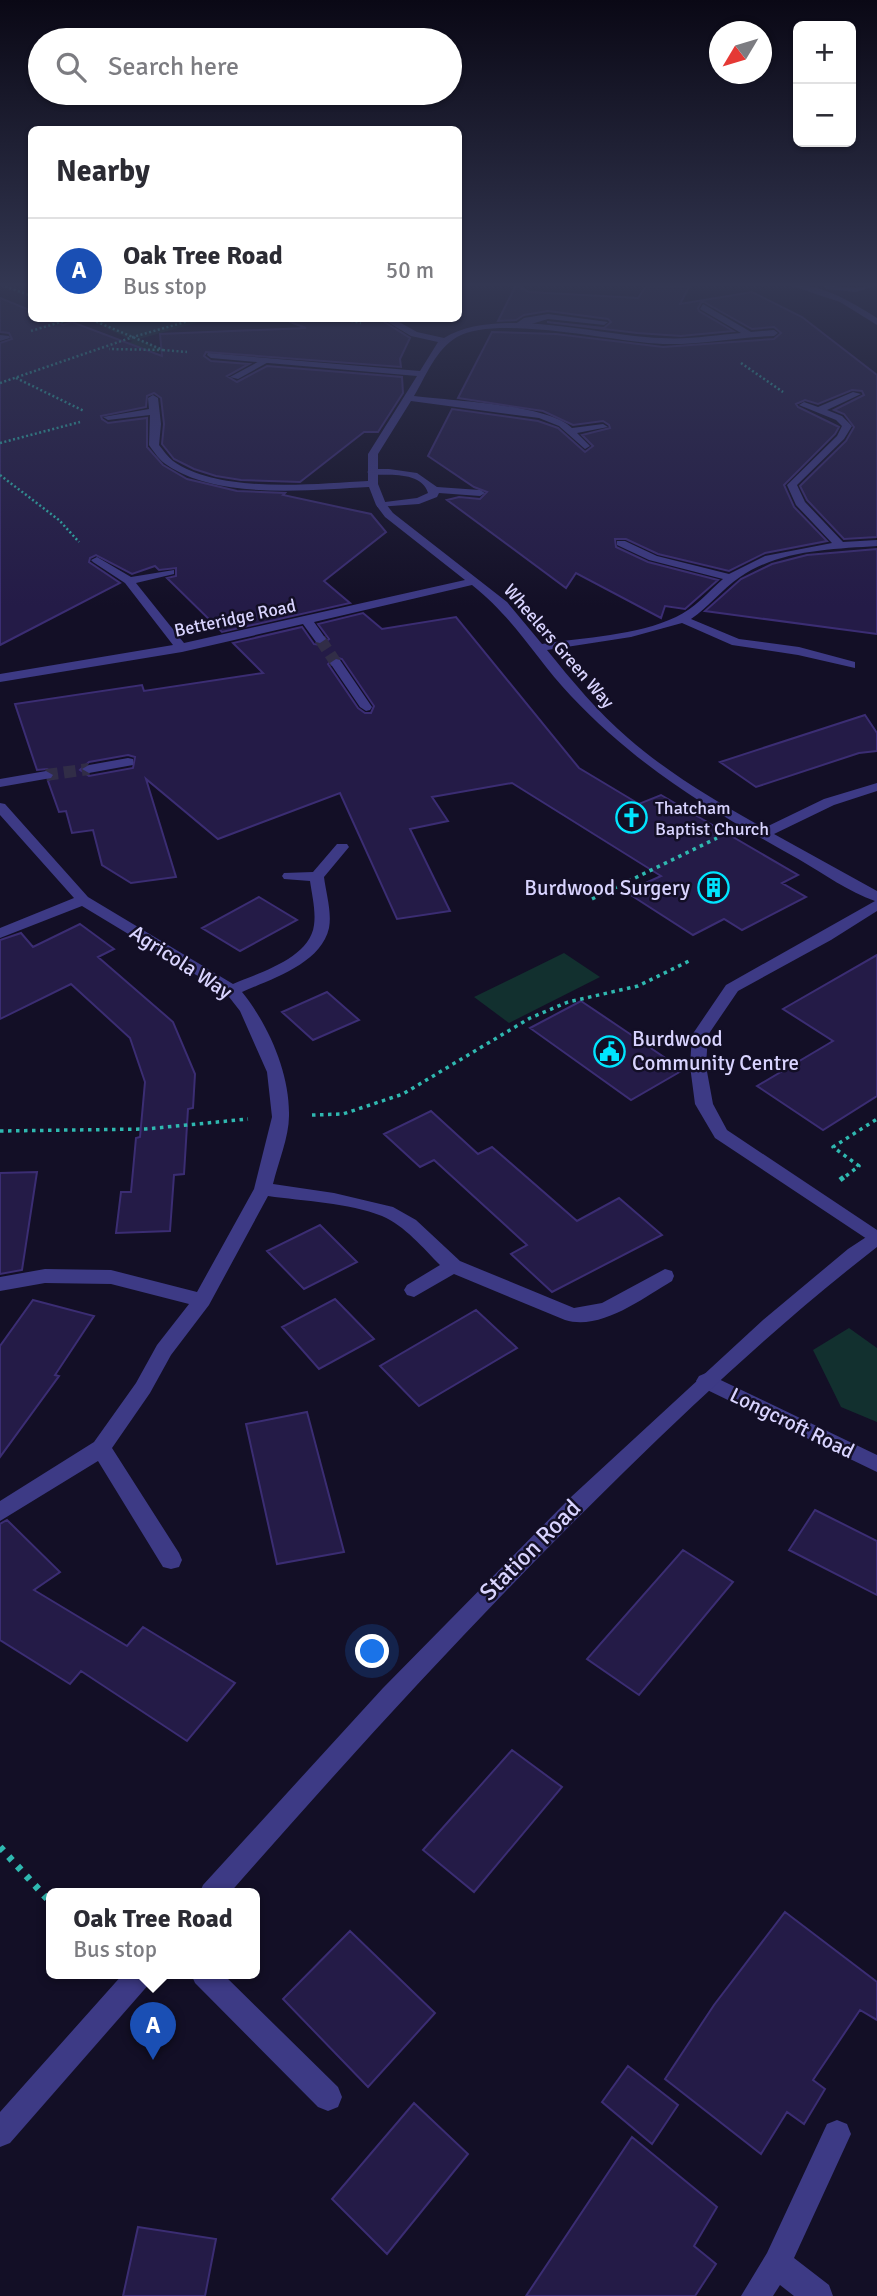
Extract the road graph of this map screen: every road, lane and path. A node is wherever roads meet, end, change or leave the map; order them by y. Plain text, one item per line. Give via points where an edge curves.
1 (44, 392) edge
2 (412, 392) edge
3 (783, 392) edge
4 (856, 394) dead end
5 (153, 398) dead end
6 (408, 398) junction
7 (804, 405) joint
8 (819, 410) junction
9 (151, 412) junction
10 (108, 416) junction
11 (603, 427) dead end
12 (571, 431) junction
13 (0, 443) edge
14 (585, 446) dead end
15 (0, 475) edge
16 (373, 478) junction
17 (433, 490) junction
18 (480, 493) dead end
19 (381, 505) junction
20 (621, 543) dead end
21 (877, 543) edge
22 (841, 546) junction
23 (97, 560) joint
24 (170, 572) dead end
25 (731, 578) junction
26 (129, 581) junction
27 (476, 581) junction
28 (681, 619) junction
29 (307, 621) junction
30 (320, 639) tunnel mouth
31 (182, 648) junction
32 (539, 648) junction
33 (336, 663) tunnel mouth
34 (851, 664) dead end
35 (0, 678) edge
36 (366, 707) dead end
37 (128, 762) dead end
38 (89, 769) tunnel mouth
39 (47, 775) tunnel mouth
40 (0, 783) edge
41 (877, 787) edge
42 (0, 807) edge
43 (744, 823) junction
44 (763, 834) junction
45 (342, 847) dead end
46 (289, 876) dead end
47 (317, 877) junction
48 (877, 897) edge
49 (592, 899) dead end
50 (83, 900) junction
51 (877, 905) edge
52 (0, 933) edge
53 (689, 961) dead end
54 (232, 990) junction
55 (316, 1115) dead end
56 (877, 1119) edge
57 (242, 1120) dead end
58 (0, 1131) edge
59 (837, 1182) dead end
60 (263, 1189) junction
61 (877, 1237) edge
62 (453, 1266) junction
63 (665, 1276) dead end
64 (0, 1284) edge
65 (414, 1290) dead end
66 (202, 1300) junction
67 (706, 1381) junction
68 (101, 1448) junction
69 (877, 1464) edge
70 (0, 1512) edge
71 (171, 1560) dead end
72 (0, 1847) edge
73 (217, 1888) edge
74 (46, 1898) edge
75 (137, 1979) edge
76 (209, 1979) edge
77 (328, 2097) dead end
78 (0, 2133) edge
79 (838, 2134) dead end
80 (777, 2263) junction
81 (756, 2296) edge
82 (818, 2296) edge

1 - 10 path via 76,410
2 - 6 street
3 - 7 path
4 - 8 street
5 - 9 street
6 - 12 street via 529,412 553,419
6 - 16 street via 373,454
7 - 8 street
8 - 22 street via 839,418 846,431 795,480 793,490
9 - 10 street
9 - 16 street via 156,423 152,440 159,453 176,468 195,475 259,486
10 - 13 path
11 - 12 street
12 - 14 street
15 - 23 path via 59,520
16 - 17 street via 410,473
16 - 19 street, Wheelers Green Way
17 - 18 street
17 - 19 street via 433,495 419,501
19 - 27 street, Wheelers Green Way via 398,525
20 - 25 street via 653,558
21 - 22 street
22 - 25 street via 766,559
23 - 26 street
24 - 26 street
25 - 28 street
26 - 31 street
27 - 29 street, Betteridge Road
27 - 32 street, Wheelers Green Way via 503,604
28 - 32 street
28 - 34 street via 736,642
29 - 30 street
29 - 31 street, Betteridge Road
31 - 35 street, Betteridge Road
32 - 43 street, Wheelers Green Way via 622,740
33 - 36 street
37 - 38 street
39 - 40 street
41 - 44 street via 829,802
42 - 50 street, Agricola Way
43 - 44 street, Wheelers Green Way
43 - 49 path
44 - 48 street, Wheelers Green Way
45 - 47 street
46 - 47 street
47 - 54 street via 322,926 315,944 291,962
50 - 52 street
50 - 54 street, Agricola Way
51 - 61 street via 732,988 701,1035 698,1066 704,1104 721,1134
53 - 55 path via 638,986 568,1002 530,1018 403,1094 343,1114
54 - 60 street, Agricola Way via 248,1010 275,1072 281,1117
56 - 59 path via 833,1147 859,1166
57 - 58 path via 146,1129
60 - 62 street via 387,1211 410,1225
60 - 66 street, Agricola Way
61 - 67 street, Station Road via 824,1276
62 - 63 street via 572,1315 588,1316
62 - 65 street
64 - 66 street via 45,1276 100,1276
66 - 68 street, Agricola Way
67 - 69 street, Longcroft Road
67 - 73 street, Station Road via 453,1628
68 - 70 street, Agricola Way
68 - 71 street
72 - 74 path
75 - 78 street
76 - 77 street
79 - 80 street
80 - 81 street
80 - 82 street

